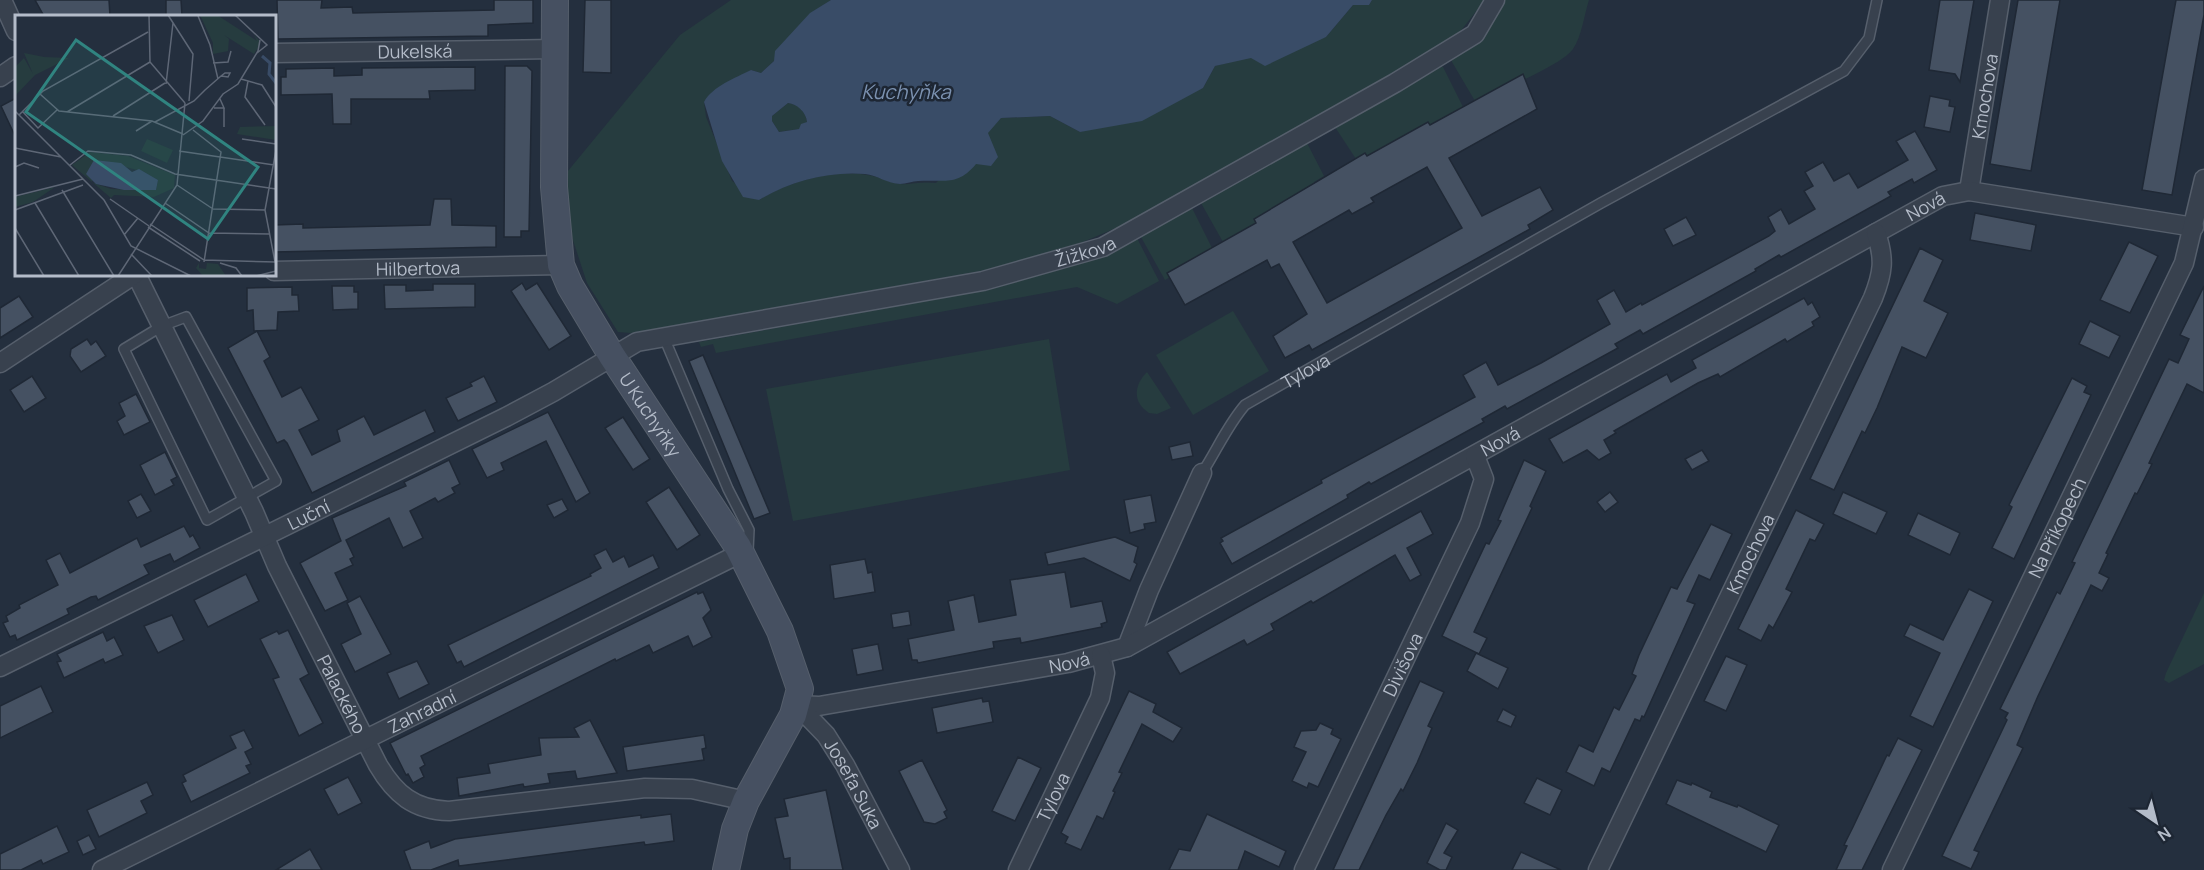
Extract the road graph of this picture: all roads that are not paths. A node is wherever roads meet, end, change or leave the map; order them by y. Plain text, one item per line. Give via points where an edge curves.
1 (2, 0) edge
2 (555, 0) edge
3 (1495, 0) edge
4 (1877, 0) edge
5 (2000, 0) edge
6 (15, 30) edge
7 (555, 49) junction
8 (276, 53) edge
9 (15, 67) edge
10 (0, 77) edge
11 (2204, 179) edge
12 (1969, 191) junction
13 (2194, 227) junction
14 (1876, 233) junction
15 (561, 265) junction
16 (276, 271) edge
17 (132, 276) edge
18 (136, 276) edge
19 (162, 326) junction
20 (663, 335) junction
21 (612, 356) junction
22 (0, 363) edge
23 (1475, 456) junction
24 (1202, 473) joint
25 (246, 497) junction
26 (264, 534) junction
27 (743, 556) junction
28 (1127, 647) junction
29 (1101, 655) junction
30 (0, 667) edge
31 (798, 705) junction
32 (365, 738) junction
33 (746, 801) junction
34 (102, 870) edge
35 (726, 870) edge
36 (900, 870) edge
37 (1018, 870) edge
38 (1304, 870) edge
39 (1598, 870) edge
40 (1892, 870) edge

1 - 6 street
2 - 7 street, U Kuchyňky
3 - 20 street, Žižkova via 1475,34 1103,247 983,281
4 - 24 lane, Tylova via 1869,38 1844,71 1601,203 1245,405 1229,424
5 - 12 street, Kmochova
7 - 8 street, Dukelská
7 - 15 street, U Kuchyňky via 554,188
9 - 10 street
11 - 13 street, Na Příkopech
12 - 13 street, Nová
12 - 14 street, Nová via 1943,196
13 - 40 street, Na Příkopech via 2184,263
14 - 23 street, Nová
14 - 39 street, Kmochova via 1884,260 1873,298
15 - 16 street, Hilbertova
15 - 21 street, U Kuchyňky
17 - 22 street
18 - 19 street, Palackého
19 - 25 street, Palackého
19 - 25 lane via 186,317 276,481
19 - 25 lane via 124,349 207,520
20 - 21 street, Žižkova via 637,342
20 - 27 lane via 749,530 748,550
21 - 26 street, Luční via 553,393
21 - 27 street, U Kuchyňky
23 - 28 street, Nová
23 - 38 street, Divišova via 1484,479 1470,523
24 - 28 street, Tylova
25 - 26 street, Palackého
26 - 30 street, Luční
26 - 32 street, Palackého
27 - 31 street, U Kuchyňky via 798,675
27 - 32 street, Zahradní
28 - 29 street, Nová
29 - 31 street, Nová via 819,706
29 - 37 street, Tylova via 1106,673 1100,698
31 - 33 street, U Kuchyňky
31 - 36 street, Josefa Suka via 826,735 845,765
32 - 33 street, Palackého via 398,794 406,801 433,810 645,788 692,789
32 - 34 street, Zahradní
33 - 35 street, U Kuchyňky

